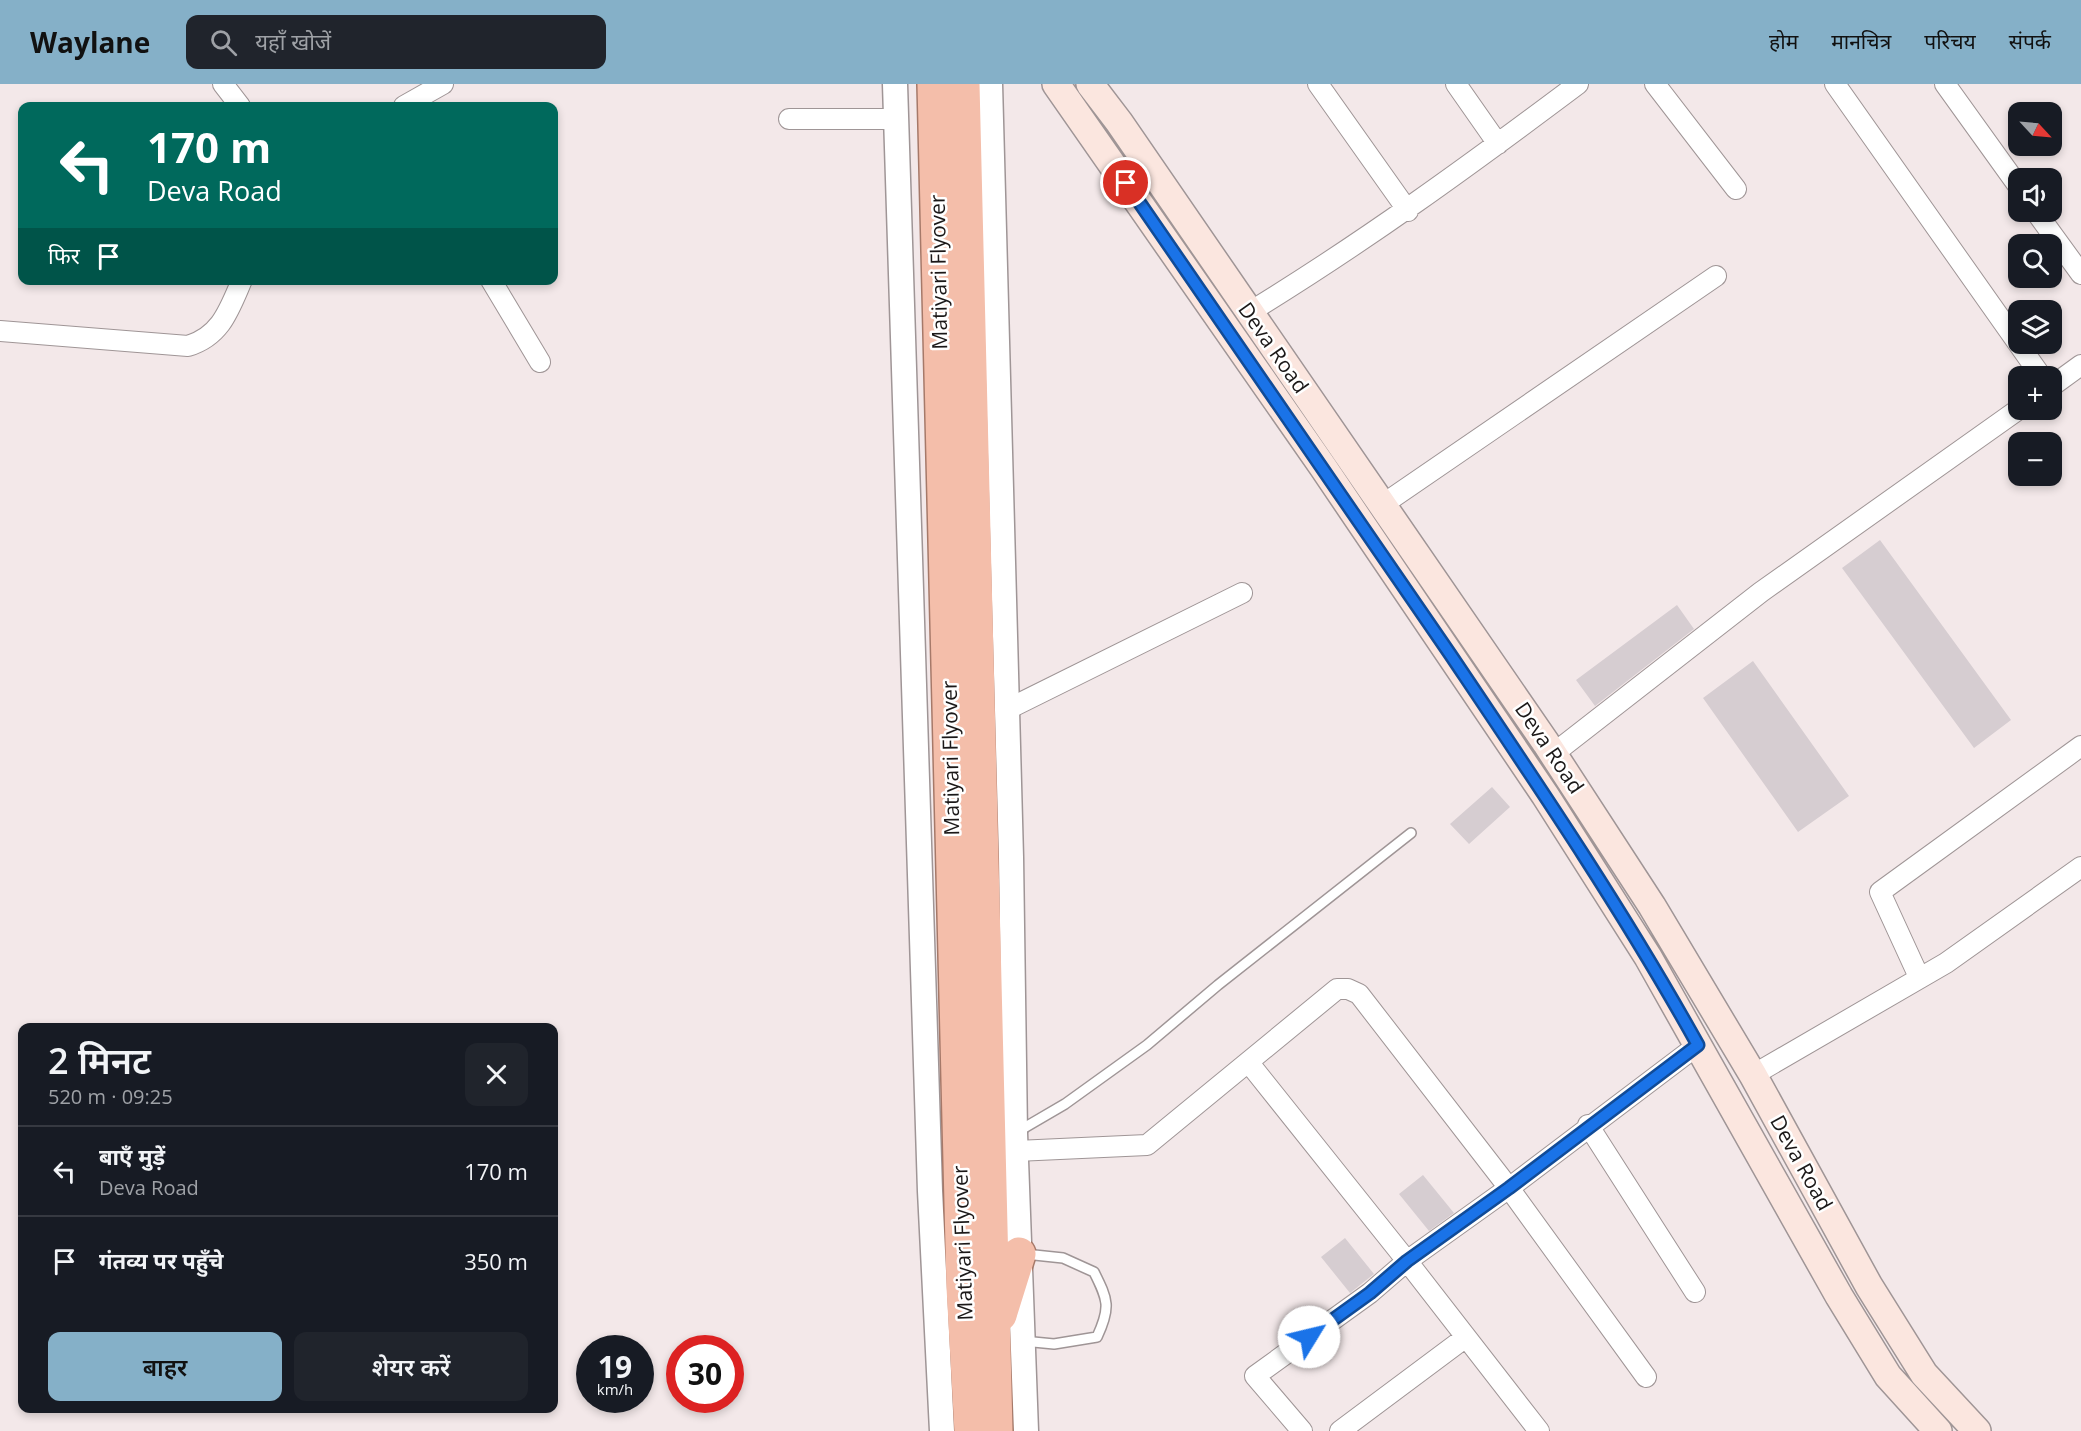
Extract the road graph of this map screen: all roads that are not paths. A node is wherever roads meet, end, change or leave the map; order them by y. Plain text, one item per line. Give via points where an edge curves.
1 (223, 84) edge
2 (895, 84) edge
3 (934, 84) edge
4 (963, 84) edge
5 (990, 84) edge
6 (1056, 84) edge
7 (1090, 84) edge
8 (1318, 84) edge
9 (1456, 84) edge
10 (1578, 84) edge
11 (1654, 84) edge
12 (1835, 84) edge
13 (1945, 84) edge
14 (436, 85) edge
15 (237, 102) edge
16 (410, 102) edge
17 (789, 119) dead end
18 (895, 119) junction
19 (1498, 144) junction
20 (2008, 173) edge
21 (1736, 189) dead end
22 (1408, 211) junction
23 (2043, 222) edge
24 (2081, 274) edge
25 (1716, 276) dead end
26 (240, 285) edge
27 (493, 285) edge
28 (1248, 313) junction
29 (0, 331) edge
30 (540, 363) dead end
31 (2081, 365) edge
32 (2034, 366) edge
33 (2062, 379) edge
34 (2008, 417) edge
35 (1382, 505) junction
36 (1242, 593) dead end
37 (1006, 710) junction
38 (2081, 746) edge
39 (1553, 754) junction
40 (1411, 833) dead end
41 (2081, 867) edge
42 (1919, 977) junction
43 (1698, 1045) junction
44 (1249, 1063) junction
45 (1753, 1075) junction
46 (1588, 1125) junction
47 (1016, 1142) junction
48 (1509, 1188) junction
49 (1019, 1254) junction
50 (1407, 1261) junction
51 (977, 1284) junction
52 (1695, 1292) dead end
53 (1466, 1337) junction
54 (1008, 1340) junction
55 (1646, 1377) dead end
56 (1530, 1428) edge
57 (942, 1431) edge
58 (971, 1431) edge
59 (996, 1431) edge
60 (1026, 1431) edge
61 (1302, 1431) edge
62 (1340, 1431) edge
63 (1938, 1431) edge
64 (1977, 1431) edge

1 - 15 street
2 - 18 street
3 - 51 highway, Matiyari Flyover
4 - 51 highway, Matiyari Flyover
5 - 37 street
6 - 43 main road, Deva Road via 1323,466 1545,795 1648,957
7 - 28 main road, Deva Road
8 - 22 street
9 - 19 street
10 - 19 street
11 - 21 street
12 - 32 street
13 - 20 street
14 - 16 street
17 - 18 street
18 - 57 street
19 - 22 street
22 - 28 street
23 - 24 street
25 - 35 street
26 - 29 street via 219,327 205,341 188,346
27 - 30 street
28 - 35 main road, Deva Road
31 - 33 street
34 - 39 street via 1761,592
35 - 39 main road, Deva Road
36 - 37 street
37 - 47 street
38 - 42 street via 1880,892
39 - 45 main road, Deva Road via 1652,906
40 - 47 lane via 1147,1045
41 - 42 street via 1946,963
42 - 45 street
43 - 46 street
43 - 63 main road, Deva Road via 1888,1376
44 - 47 street via 1147,1145
44 - 48 street via 1337,989 1359,994
44 - 50 street
45 - 64 main road, Deva Road via 1869,1286 1924,1374
46 - 48 street
46 - 52 street
47 - 49 street
48 - 50 street
48 - 55 street
49 - 54 highway
49 - 54 lane via 1063,1258 1094,1272 1107,1300 1097,1337 1054,1344
50 - 53 street
50 - 61 street via 1370,1293 1256,1376
51 - 54 highway, Matiyari Flyover
51 - 58 highway, Matiyari Flyover
53 - 56 street
53 - 62 street
54 - 59 highway, Matiyari Flyover
54 - 60 street

